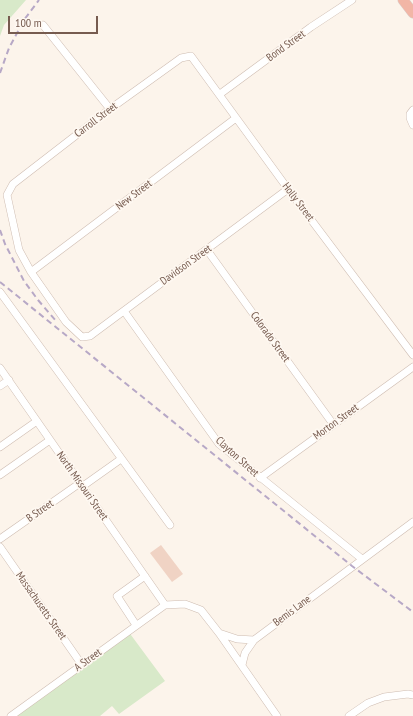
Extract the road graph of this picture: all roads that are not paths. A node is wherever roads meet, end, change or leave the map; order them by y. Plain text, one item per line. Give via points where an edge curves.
1 (352, 0) edge
2 (407, 1) edge
3 (413, 13) edge
4 (43, 25) dead end
5 (181, 58) joint
6 (220, 94) junction
7 (110, 109) junction
8 (413, 110) edge
9 (236, 118) junction
10 (413, 126) edge
11 (288, 189) junction
12 (207, 250) junction
13 (31, 272) junction
14 (0, 292) edge
15 (124, 311) junction
16 (413, 354) edge
17 (0, 368) edge
18 (413, 368) edge
19 (9, 380) junction
20 (0, 386) edge
21 (37, 421) junction
22 (333, 424) junction
23 (50, 440) junction
24 (0, 447) edge
25 (121, 459) junction
26 (0, 475) edge
27 (260, 478) junction
28 (81, 485) junction
29 (413, 522) edge
30 (170, 525) dead end
31 (0, 539) edge
32 (0, 547) edge
33 (362, 559) junction
34 (145, 576) junction
35 (165, 605) junction
36 (136, 625) junction
37 (219, 634) junction
38 (254, 640) junction
39 (82, 665) junction
40 (242, 665) junction
41 (413, 695) edge
42 (358, 714) edge
43 (12, 716) edge
44 (277, 716) edge
45 (349, 716) edge

1 - 6 street, Bond Street
2 - 3 highway
4 - 7 street
5 - 6 street, Holly Street via 191,56
5 - 7 street, Carroll Street
6 - 9 street, Holly Street
7 - 13 street, Carroll Street via 13,184 7,195 19,250
8 - 10 street via 410,114
9 - 11 street, Holly Street
9 - 13 street, New Street
11 - 12 street, Davidson Street
11 - 16 street, Holly Street
12 - 15 street, Davidson Street
12 - 22 street, Colorado Street
13 - 15 street, Davidson Street via 66,322 82,337 90,336
14 - 25 street
15 - 27 street, Clayton Street via 219,444
17 - 19 street, North Missouri Street
18 - 22 street, Morton Street
19 - 20 street
19 - 21 street, North Missouri Street
21 - 23 street, North Missouri Street
21 - 24 street
22 - 27 street, Morton Street
23 - 26 street
23 - 28 street, North Missouri Street
25 - 28 street, B Street
25 - 30 street
27 - 33 street, Clayton Street
28 - 31 street, B Street
28 - 34 street, North Missouri Street
29 - 33 street, Bemis Lane
32 - 39 street, Massachusetts Street
33 - 38 street, Bemis Lane
34 - 35 street, North Missouri Street
34 - 36 street via 117,596
35 - 36 street, A Street
35 - 37 street via 185,604 201,610
36 - 39 street, A Street
37 - 38 street
37 - 40 street
38 - 40 street via 245,653
39 - 43 street, A Street
40 - 44 street
41 - 42 street via 384,697 368,703
42 - 45 street

